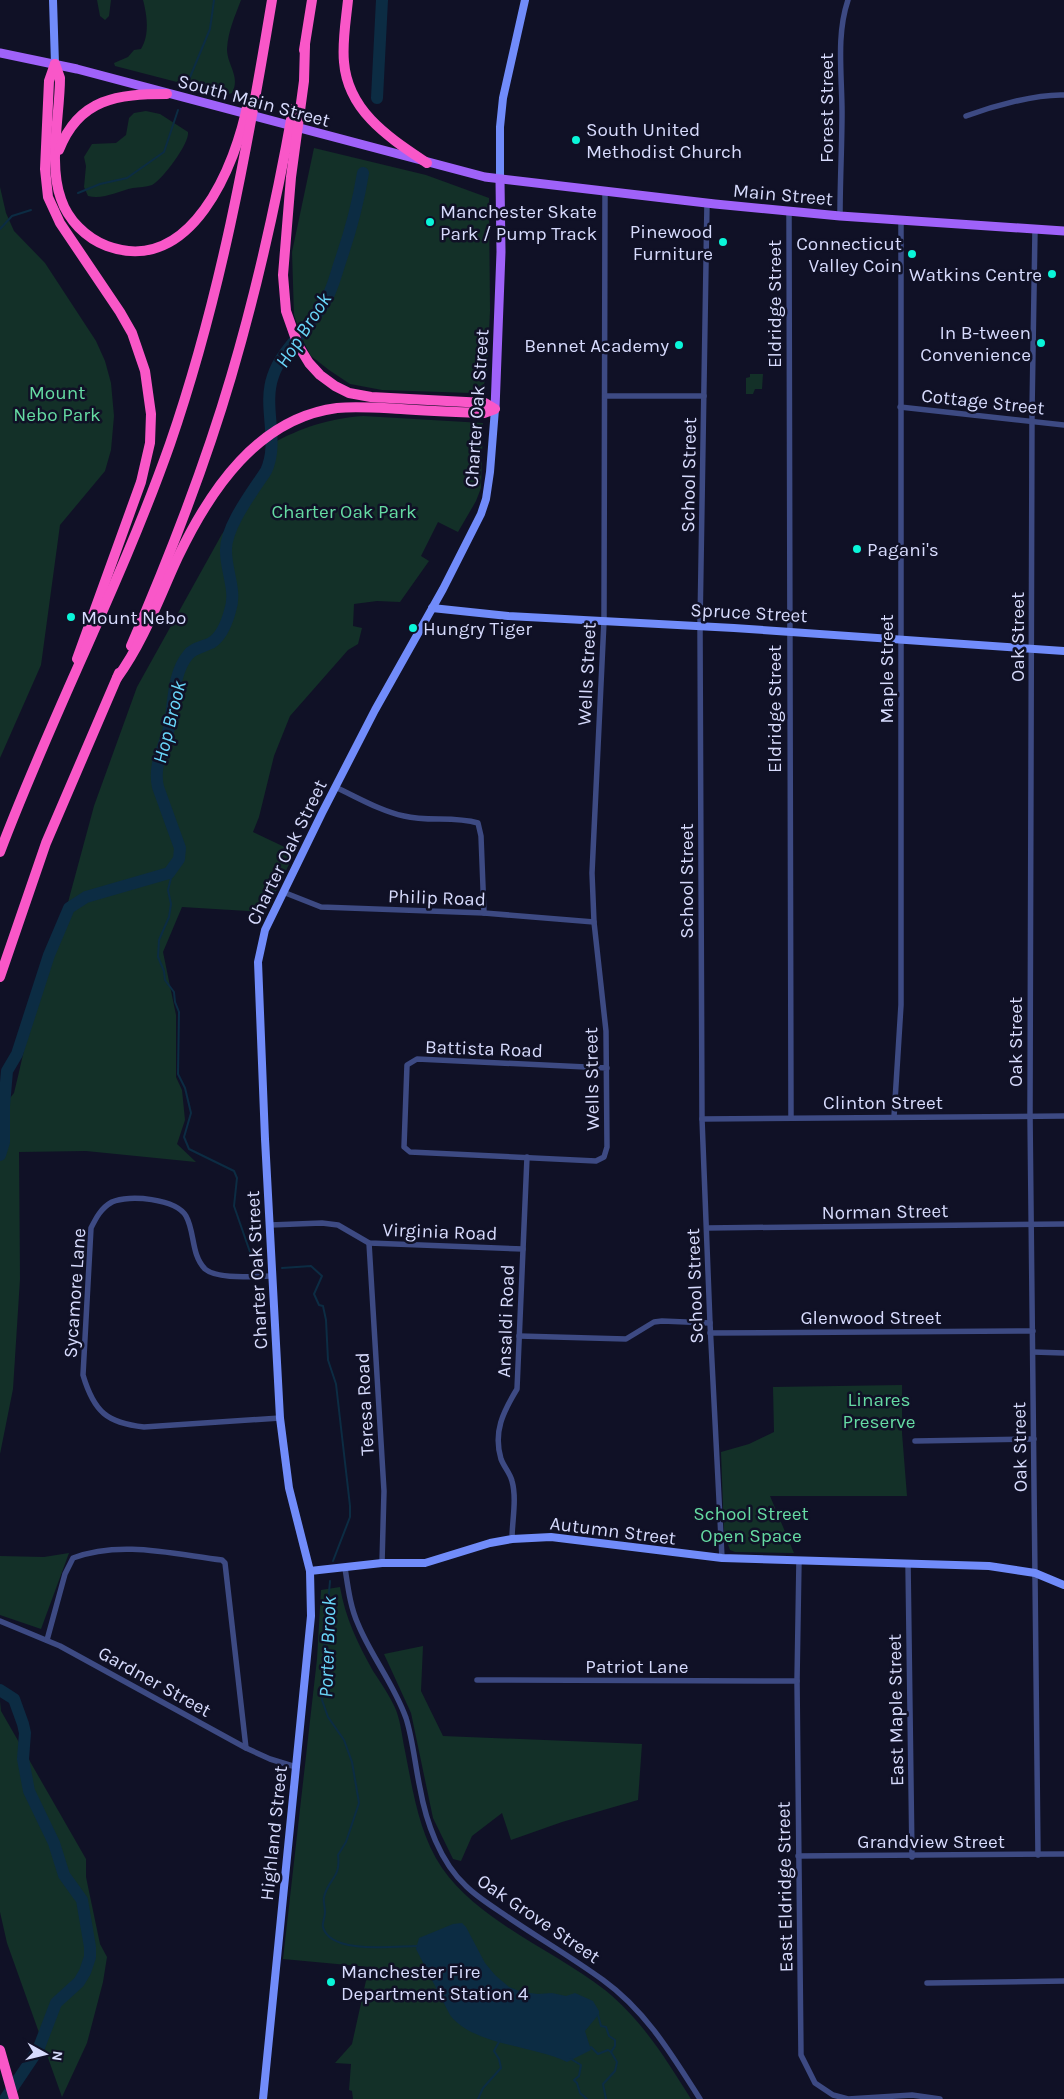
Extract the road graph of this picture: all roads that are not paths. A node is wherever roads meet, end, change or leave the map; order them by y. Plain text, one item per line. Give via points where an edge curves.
1 (53, 0) edge
2 (272, 0) edge
3 (312, 0) edge
4 (348, 0) edge
5 (525, 0) edge
6 (848, 0) edge
7 (264, 45) junction
8 (305, 45) junction
9 (0, 53) edge
10 (55, 64) junction
11 (167, 94) junction
12 (1064, 95) edge
13 (966, 116) dead end
14 (56, 163) junction
15 (428, 163) junction
16 (500, 180) junction
17 (605, 191) junction
18 (707, 203) junction
19 (789, 211) junction
20 (840, 216) junction
21 (901, 221) junction
22 (1035, 230) junction
23 (1064, 231) edge
24 (605, 396) junction
25 (704, 396) junction
26 (900, 407) junction
27 (495, 409) junction
28 (1032, 422) junction
29 (1064, 425) edge
30 (432, 608) junction
31 (604, 621) junction
32 (700, 626) junction
33 (789, 631) junction
34 (901, 638) junction
35 (1032, 648) junction
36 (1064, 650) edge
37 (117, 678) junction
38 (73, 680) junction
39 (335, 787) junction
40 (0, 852) edge
41 (283, 892) junction
42 (484, 913) junction
43 (594, 922) junction
44 (0, 977) edge
45 (607, 1068) junction
46 (1030, 1115) junction
47 (1064, 1116) edge
48 (791, 1117) junction
49 (894, 1117) junction
50 (702, 1118) junction
51 (527, 1157) junction
52 (604, 1157) joint
53 (1031, 1224) junction
54 (1064, 1224) edge
55 (270, 1225) junction
56 (707, 1228) junction
57 (369, 1243) junction
58 (523, 1249) junction
59 (272, 1276) junction
60 (710, 1323) junction
61 (1033, 1331) junction
62 (710, 1333) junction
63 (519, 1336) junction
64 (1033, 1352) junction
65 (1064, 1353) edge
66 (280, 1418) junction
67 (1034, 1439) junction
68 (915, 1440) dead end
69 (512, 1539) junction
70 (722, 1558) junction
71 (799, 1560) junction
72 (382, 1563) junction
73 (908, 1563) junction
74 (345, 1568) junction
75 (310, 1571) junction
76 (1035, 1573) junction
77 (1064, 1585) edge
78 (0, 1621) edge
79 (47, 1640) junction
80 (477, 1680) dead end
81 (797, 1681) junction
82 (246, 1748) junction
83 (296, 1767) junction
84 (1064, 1854) edge
85 (1038, 1855) junction
86 (798, 1856) junction
87 (912, 1857) junction
88 (1064, 1981) edge
89 (927, 1983) dead end
90 (0, 2051) edge
91 (8, 2077) junction
92 (14, 2099) edge
93 (22, 2099) edge
94 (263, 2099) edge
95 (700, 2099) edge
96 (940, 2099) edge

1 - 10 main road
2 - 7 highway
3 - 8 highway
4 - 15 highway via 344,60 353,94 379,129
5 - 16 main road via 502,108
6 - 20 street, Forest Street via 841,44
7 - 14 highway via 240,134 224,178 199,216 173,240 155,247 130,250 107,246 91,238 63,205
7 - 38 highway via 230,233 200,350 147,506
8 - 27 highway via 303,91 283,268 284,303 303,355 326,379 356,395 485,404
8 - 37 highway via 266,243 231,378 183,520
9 - 10 main road, South Main Street
10 - 11 main road, South Main Street
10 - 14 highway via 60,78
10 - 38 highway via 50,78 45,169 48,197 60,223 132,332 146,371 151,414 150,443 141,482 83,637
11 - 14 highway via 122,96 95,106 81,115 67,132
11 - 15 main road, South Main Street
12 - 13 street via 1047,96
15 - 16 main road, South Main Street
16 - 17 main road, Main Street
16 - 27 main road, Charter Oak Street via 501,252
17 - 18 main road, Main Street
17 - 24 street, Wells Street
18 - 19 main road, Main Street
18 - 25 street, School Street
19 - 20 main road, Main Street
19 - 33 street, Eldridge Street
20 - 21 main road, Main Street
21 - 22 main road, Main Street
21 - 26 street, Maple Street
22 - 23 main road, Main Street
22 - 28 street, Oak Street
24 - 25 street
24 - 31 street, Wells Street
25 - 32 street, School Street
26 - 28 street, Cottage Street
26 - 34 street, Maple Street
27 - 30 main road, Charter Oak Street via 490,472 483,509
27 - 37 highway via 484,413 345,408 316,412 285,425 261,441 230,473 202,510 139,642
28 - 29 street, Cottage Street
28 - 35 street, Oak Street
30 - 31 main road, Spruce Street
30 - 39 main road, Charter Oak Street
31 - 32 main road, Spruce Street
31 - 43 street, Wells Street via 592,873
32 - 33 main road, Spruce Street
32 - 50 street, School Street
33 - 34 main road, Spruce Street
33 - 48 street, Eldridge Street
34 - 35 main road, Spruce Street
34 - 49 street, Maple Street via 901,1005
35 - 36 main road, Spruce Street
35 - 46 street, Oak Street
37 - 44 highway via 39,862
38 - 40 highway
39 - 41 main road, Charter Oak Street
39 - 42 street via 405,817 464,819 478,823 482,836
41 - 42 street, Philip Road via 322,907
41 - 55 main road, Charter Oak Street via 265,930 258,962
42 - 43 street, Philip Road
43 - 45 street, Wells Street
45 - 51 street, Battista Road via 417,1060 407,1065 404,1147 410,1152
45 - 52 street, Wells Street via 607,1147
46 - 47 street, Clinton Street
46 - 49 street, Clinton Street
46 - 53 street, Oak Street
48 - 49 street, Clinton Street
48 - 50 street, Clinton Street
50 - 56 street, School Street
51 - 52 street, Battista Road via 596,1161
51 - 58 street, Ansaldi Road
53 - 54 street, Norman Street
53 - 56 street, Norman Street
53 - 61 street, Oak Street
55 - 57 street, Virginia Road via 338,1225
55 - 59 main road, Charter Oak Street
56 - 60 street, School Street
57 - 58 street, Virginia Road
57 - 72 street, Teresa Road via 384,1491
58 - 63 street, Ansaldi Road
59 - 66 main road, Charter Oak Street
59 - 66 street, Sycamore Lane via 221,1276 206,1269 196,1255 185,1214 170,1202 130,1198 112,1202 98,1213 91,1228 83,1376 96,1406 107,1417 124,1425 144,1427
60 - 62 street, School Street
60 - 63 street via 654,1322 626,1339
61 - 62 street, Glenwood Street
61 - 64 street, Oak Street
62 - 70 street, School Street
63 - 69 street, Ansaldi Road via 517,1389 500,1422 499,1448 512,1480
64 - 65 street
64 - 67 street, Oak Street
66 - 75 main road, Charter Oak Street via 290,1488
67 - 68 street
67 - 76 street, Oak Street
69 - 70 main road, Autumn Street via 576,1539
69 - 72 main road, Autumn Street via 425,1564
70 - 71 main road, Autumn Street
71 - 73 main road, Autumn Street
71 - 81 street, East Eldridge Street
72 - 74 main road, Autumn Street
73 - 76 main road, Autumn Street via 989,1566
73 - 87 street, East Maple Street
74 - 75 main road, Autumn Street
74 - 95 street, Oak Grove Street via 357,1623 406,1719 428,1820 450,1866 483,1900 623,1996 654,2029
75 - 83 main road, Highland Street via 310,1638
76 - 77 main road, Autumn Street
76 - 85 street, Oak Street
78 - 79 street, Gardner Street
79 - 82 street, Gardner Street
79 - 82 street via 65,1574 73,1558 135,1549 222,1560 225,1563
80 - 81 street, Patriot Lane
81 - 86 street, East Eldridge Street
82 - 83 street, Gardner Street
83 - 94 main road, Highland Street
84 - 85 street, Grandview Street
85 - 87 street, Grandview Street
86 - 87 street, Grandview Street
86 - 96 street, East Eldridge Street via 802,2055 815,2083 848,2099 912,2095
88 - 89 street
90 - 91 highway
91 - 92 highway
91 - 93 highway

